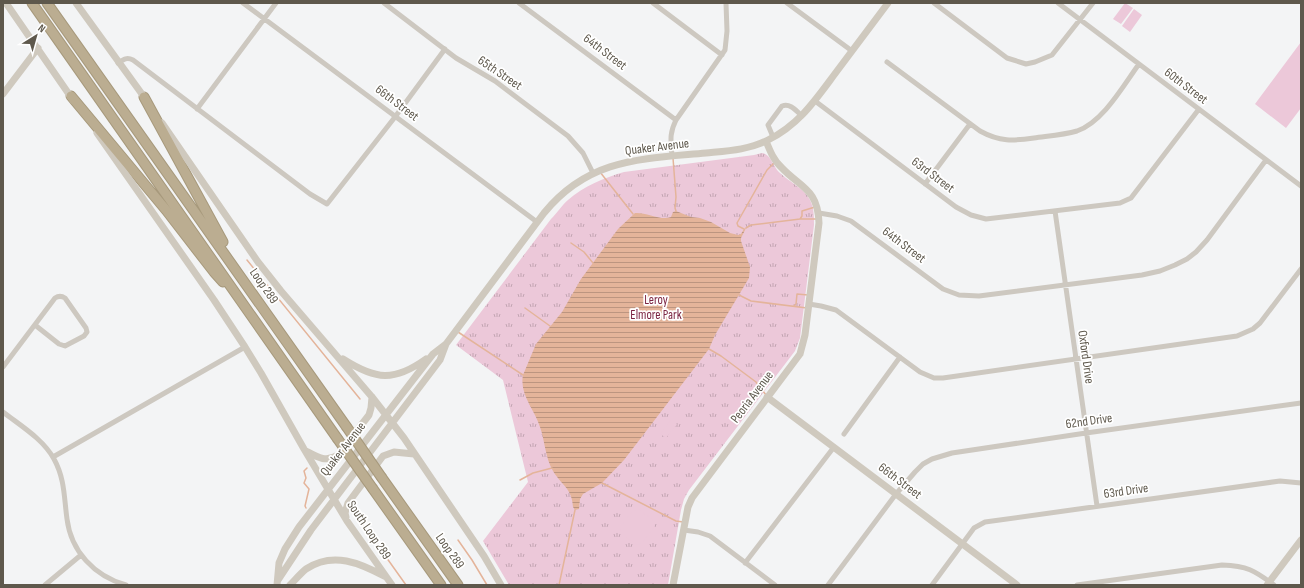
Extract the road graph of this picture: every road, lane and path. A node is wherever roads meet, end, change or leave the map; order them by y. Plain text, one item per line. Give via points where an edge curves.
1 (6, 3) edge
2 (32, 3) edge
3 (47, 3) edge
4 (76, 3) edge
5 (243, 3) edge
6 (276, 3) edge
7 (384, 3) edge
8 (519, 3) edge
9 (652, 3) edge
10 (726, 3) edge
11 (788, 3) edge
12 (888, 3) edge
13 (934, 3) edge
14 (1058, 3) edge
15 (1093, 3) edge
16 (264, 19) junction
17 (1080, 20) junction
18 (38, 48) junction
19 (445, 49) junction
20 (852, 52) junction
21 (722, 55) junction
22 (118, 62) junction
23 (887, 62) dead end
24 (1139, 64) junction
25 (3, 94) edge
26 (71, 96) junction
27 (144, 97) junction
28 (815, 101) junction
29 (197, 109) junction
30 (1199, 109) junction
31 (802, 116) junction
32 (395, 117) junction
33 (676, 120) junction
34 (970, 124) junction
35 (774, 137) junction
36 (766, 141) junction
37 (672, 156) junction
38 (1266, 160) junction
39 (593, 173) junction
40 (925, 184) junction
41 (1301, 186) edge
42 (1055, 211) junction
43 (819, 213) junction
44 (537, 222) junction
45 (1301, 269) edge
46 (240, 274) junction
47 (1296, 276) junction
48 (1301, 280) edge
49 (1065, 285) junction
50 (243, 303) junction
51 (809, 304) junction
52 (35, 325) junction
53 (446, 344) junction
54 (245, 347) junction
55 (433, 354) junction
56 (336, 355) junction
57 (900, 357) junction
58 (1075, 358) junction
59 (3, 368) edge
60 (372, 397) junction
61 (768, 397) junction
62 (1301, 404) edge
63 (3, 412) edge
64 (385, 414) junction
65 (392, 424) junction
66 (1086, 432) junction
67 (844, 434) dead end
68 (834, 447) junction
69 (304, 450) junction
70 (414, 454) junction
71 (53, 458) junction
72 (1301, 483) edge
73 (328, 488) junction
74 (896, 494) junction
75 (334, 499) junction
76 (1097, 506) junction
77 (347, 521) junction
78 (684, 530) junction
79 (1301, 540) edge
80 (962, 544) junction
81 (80, 555) junction
82 (745, 563) junction
83 (388, 578) junction
84 (278, 583) edge
85 (1270, 584) edge
86 (45, 585) edge
87 (126, 585) edge
88 (290, 585) edge
89 (392, 585) edge
90 (441, 585) edge
91 (458, 585) edge
92 (501, 585) edge
93 (674, 585) edge
94 (775, 585) edge
95 (828, 585) edge
96 (932, 585) edge
97 (1017, 585) edge
98 (1078, 585) edge

1 - 18 main road, South Loop 289
2 - 50 highway, Loop 289
3 - 46 highway, Loop 289
4 - 22 main road
5 - 16 street, 66th Street
6 - 16 street
7 - 19 street, 65th Street
8 - 33 street, 64th Street
9 - 21 street
10 - 21 street via 726,42
11 - 20 street
12 - 20 main road, Quaker Avenue
13 - 17 street via 1007,58 1026,64 1052,55
14 - 17 street, 60th Street
15 - 17 street
16 - 29 street
16 - 32 street, 66th Street
17 - 24 street, 60th Street
18 - 25 main road
18 - 26 main road, South Loop 289
19 - 32 street
19 - 39 street, 65th Street via 495,81 568,136 583,153
20 - 28 main road, Quaker Avenue
21 - 33 street
22 - 27 main road
22 - 29 street via 129,58
23 - 34 street
24 - 30 street, 60th Street
24 - 34 street via 1104,111 1077,131 1003,140 992,137
26 - 50 highway via 214,272
26 - 54 main road, South Loop 289
27 - 46 highway
27 - 56 main road via 258,262
28 - 31 main road, Quaker Avenue
28 - 40 street, 63rd Street
29 - 32 street via 327,204
30 - 38 street, 60th Street
30 - 42 street, 63rd Street via 1131,198 1120,203
31 - 35 main road, Quaker Avenue
31 - 35 street via 789,105 781,107 768,125
32 - 44 street, 66th Street
33 - 37 street via 671,130
34 - 40 street
35 - 36 main road, Quaker Avenue
36 - 37 main road, Quaker Avenue via 742,149
36 - 43 main road via 776,162 808,191
37 - 39 main road, Quaker Avenue via 632,160
38 - 41 street, 60th Street
38 - 49 street, 64th Street via 1207,240 1187,259 1160,271 1142,275
39 - 44 main road, Quaker Avenue via 561,194
40 - 42 street, 63rd Street via 963,212 986,219
42 - 49 street, Oxford Drive
43 - 49 street, 64th Street via 851,221 952,294 979,296
43 - 51 main road, Peoria Avenue
44 - 53 main road, Quaker Avenue
45 - 47 street
46 - 91 highway, Loop 289, bridge
47 - 48 street
47 - 58 street via 1260,324 1246,333 1222,339
49 - 58 street, Oxford Drive
50 - 90 highway, Loop 289, bridge
51 - 57 street via 836,310
51 - 61 main road, Peoria Avenue via 800,354
52 - 52 street via 65,346 87,332 62,297 55,298
52 - 59 street
53 - 55 main road, Quaker Avenue
53 - 65 main road, Quaker Avenue via 440,360
54 - 69 main road, South Loop 289
54 - 71 street
55 - 56 main road via 412,369 389,375 372,374
55 - 64 main road, Quaker Avenue
56 - 60 main road
57 - 58 street via 920,372 934,378
57 - 67 street
58 - 66 street, Oxford Drive
60 - 64 main road
60 - 69 main road via 369,415 338,455 328,460
61 - 68 main road, 66th Street
61 - 78 main road, Peoria Avenue via 692,498
62 - 66 street, 62nd Drive
63 - 71 street via 35,437
64 - 65 main road
64 - 73 main road, Quaker Avenue
65 - 70 main road
65 - 75 main road, Quaker Avenue
66 - 74 street, 62nd Drive via 945,455 923,464
66 - 76 street, Oxford Drive
68 - 74 main road, 66th Street
68 - 82 street
69 - 73 main road, South Loop 289
70 - 77 main road via 394,452 383,456 348,503 345,513
70 - 92 main road
71 - 81 street via 62,478 70,534
72 - 76 street, 63rd Drive via 1280,480
73 - 75 main road, South Loop 289
73 - 84 main road, Quaker Avenue via 298,527 285,549 277,572
74 - 80 main road, 66th Street
74 - 95 street, 62nd Drive
75 - 77 main road, South Loop 289
75 - 84 main road, Quaker Avenue via 299,546
76 - 80 street, 63rd Drive via 985,522 974,528
77 - 83 main road, South Loop 289
78 - 82 street via 710,536
78 - 93 main road, Peoria Avenue
79 - 85 main road
80 - 96 street, 63rd Drive
80 - 97 main road, 66th Street
81 - 86 street
81 - 87 street via 98,572
82 - 94 street
83 - 88 main road via 366,566 336,560 313,565
83 - 89 main road, South Loop 289
85 - 98 street via 1245,567 1222,565

